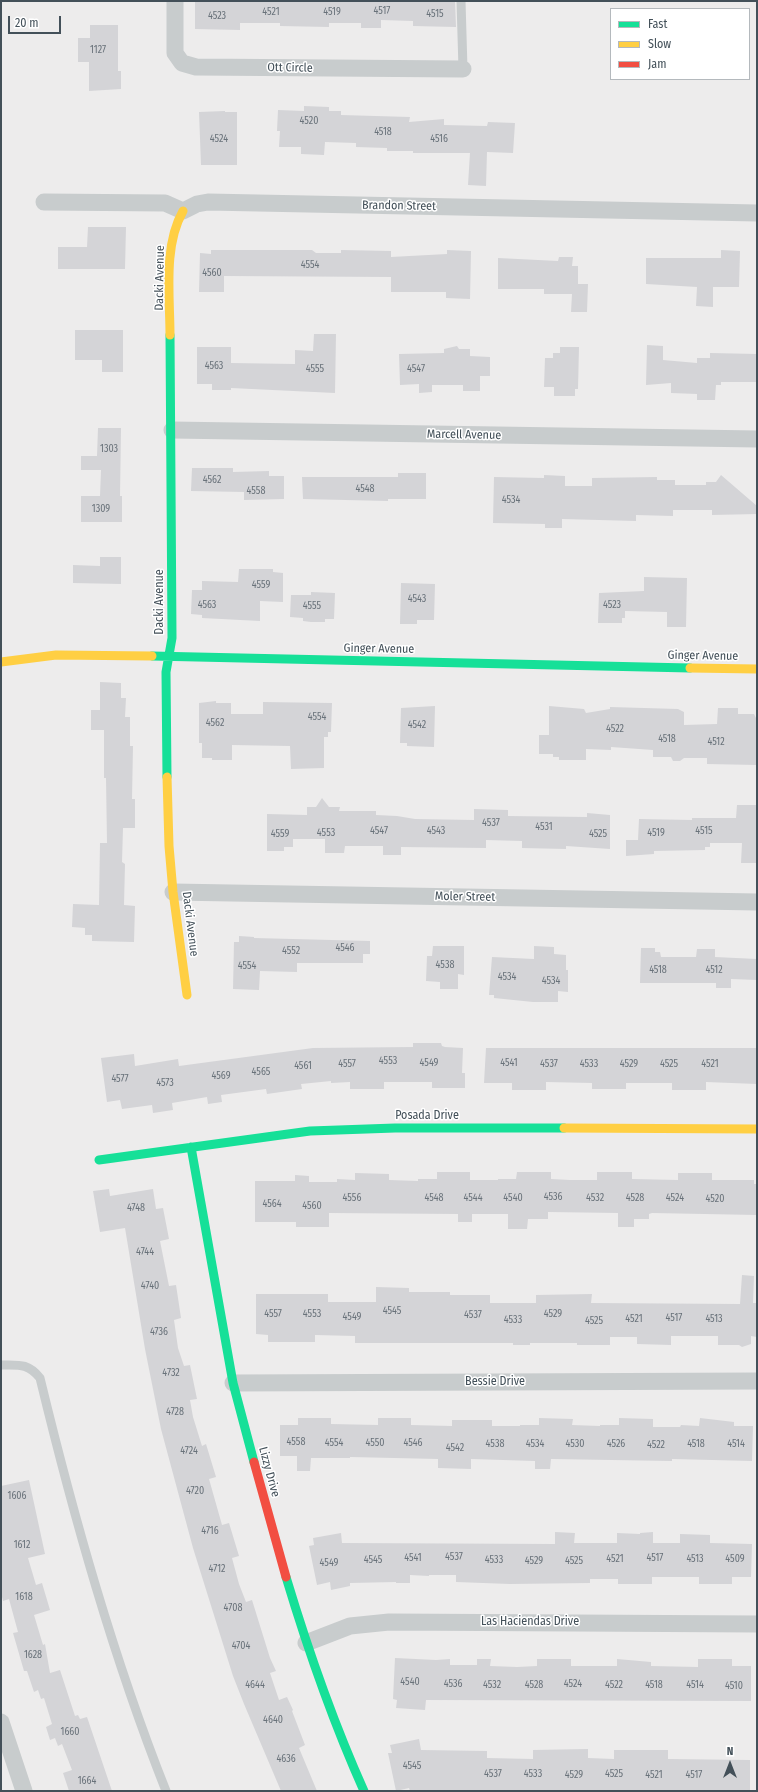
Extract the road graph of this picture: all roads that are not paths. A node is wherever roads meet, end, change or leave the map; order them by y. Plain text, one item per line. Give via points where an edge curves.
1 (175, 1) edge
2 (461, 1) edge
3 (463, 69) joint
4 (44, 202) dead end
5 (183, 211) junction
6 (757, 213) edge
7 (172, 430) junction
8 (757, 439) edge
9 (169, 657) junction
10 (1, 662) edge
11 (757, 670) edge
12 (173, 892) junction
13 (757, 902) edge
14 (187, 995) dead end
15 (757, 1129) edge
16 (191, 1147) junction
17 (99, 1160) dead end
18 (1, 1365) edge
19 (757, 1381) edge
20 (233, 1383) junction
21 (757, 1624) edge
22 (306, 1643) junction
23 (1, 1722) edge
24 (24, 1791) edge
25 (166, 1791) edge
26 (364, 1791) edge

1 - 3 street, Ott Circle via 175,53 182,63 196,67
2 - 3 lane
4 - 5 street via 165,203
5 - 6 street, Brandon Street via 208,202
5 - 7 street, Dacki Avenue via 173,233 170,255
7 - 8 street, Marcell Avenue
7 - 9 street, Dacki Avenue via 172,638
9 - 10 street, Ginger Avenue via 56,655
9 - 11 street, Ginger Avenue
9 - 12 street, Dacki Avenue via 166,672 166,744
12 - 13 street, Moler Street
12 - 14 street, Dacki Avenue
15 - 16 street, Posada Drive via 395,1128 310,1131
16 - 17 street, Posada Drive
16 - 20 street, Lizzy Drive
18 - 25 lane via 22,1365 33,1369 40,1378 64,1478 101,1604 141,1728
19 - 20 street, Bessie Drive
20 - 22 street, Lizzy Drive via 272,1530
21 - 22 street, Las Haciendas Drive via 389,1622 350,1626
22 - 26 street, Lizzy Drive
23 - 24 street

